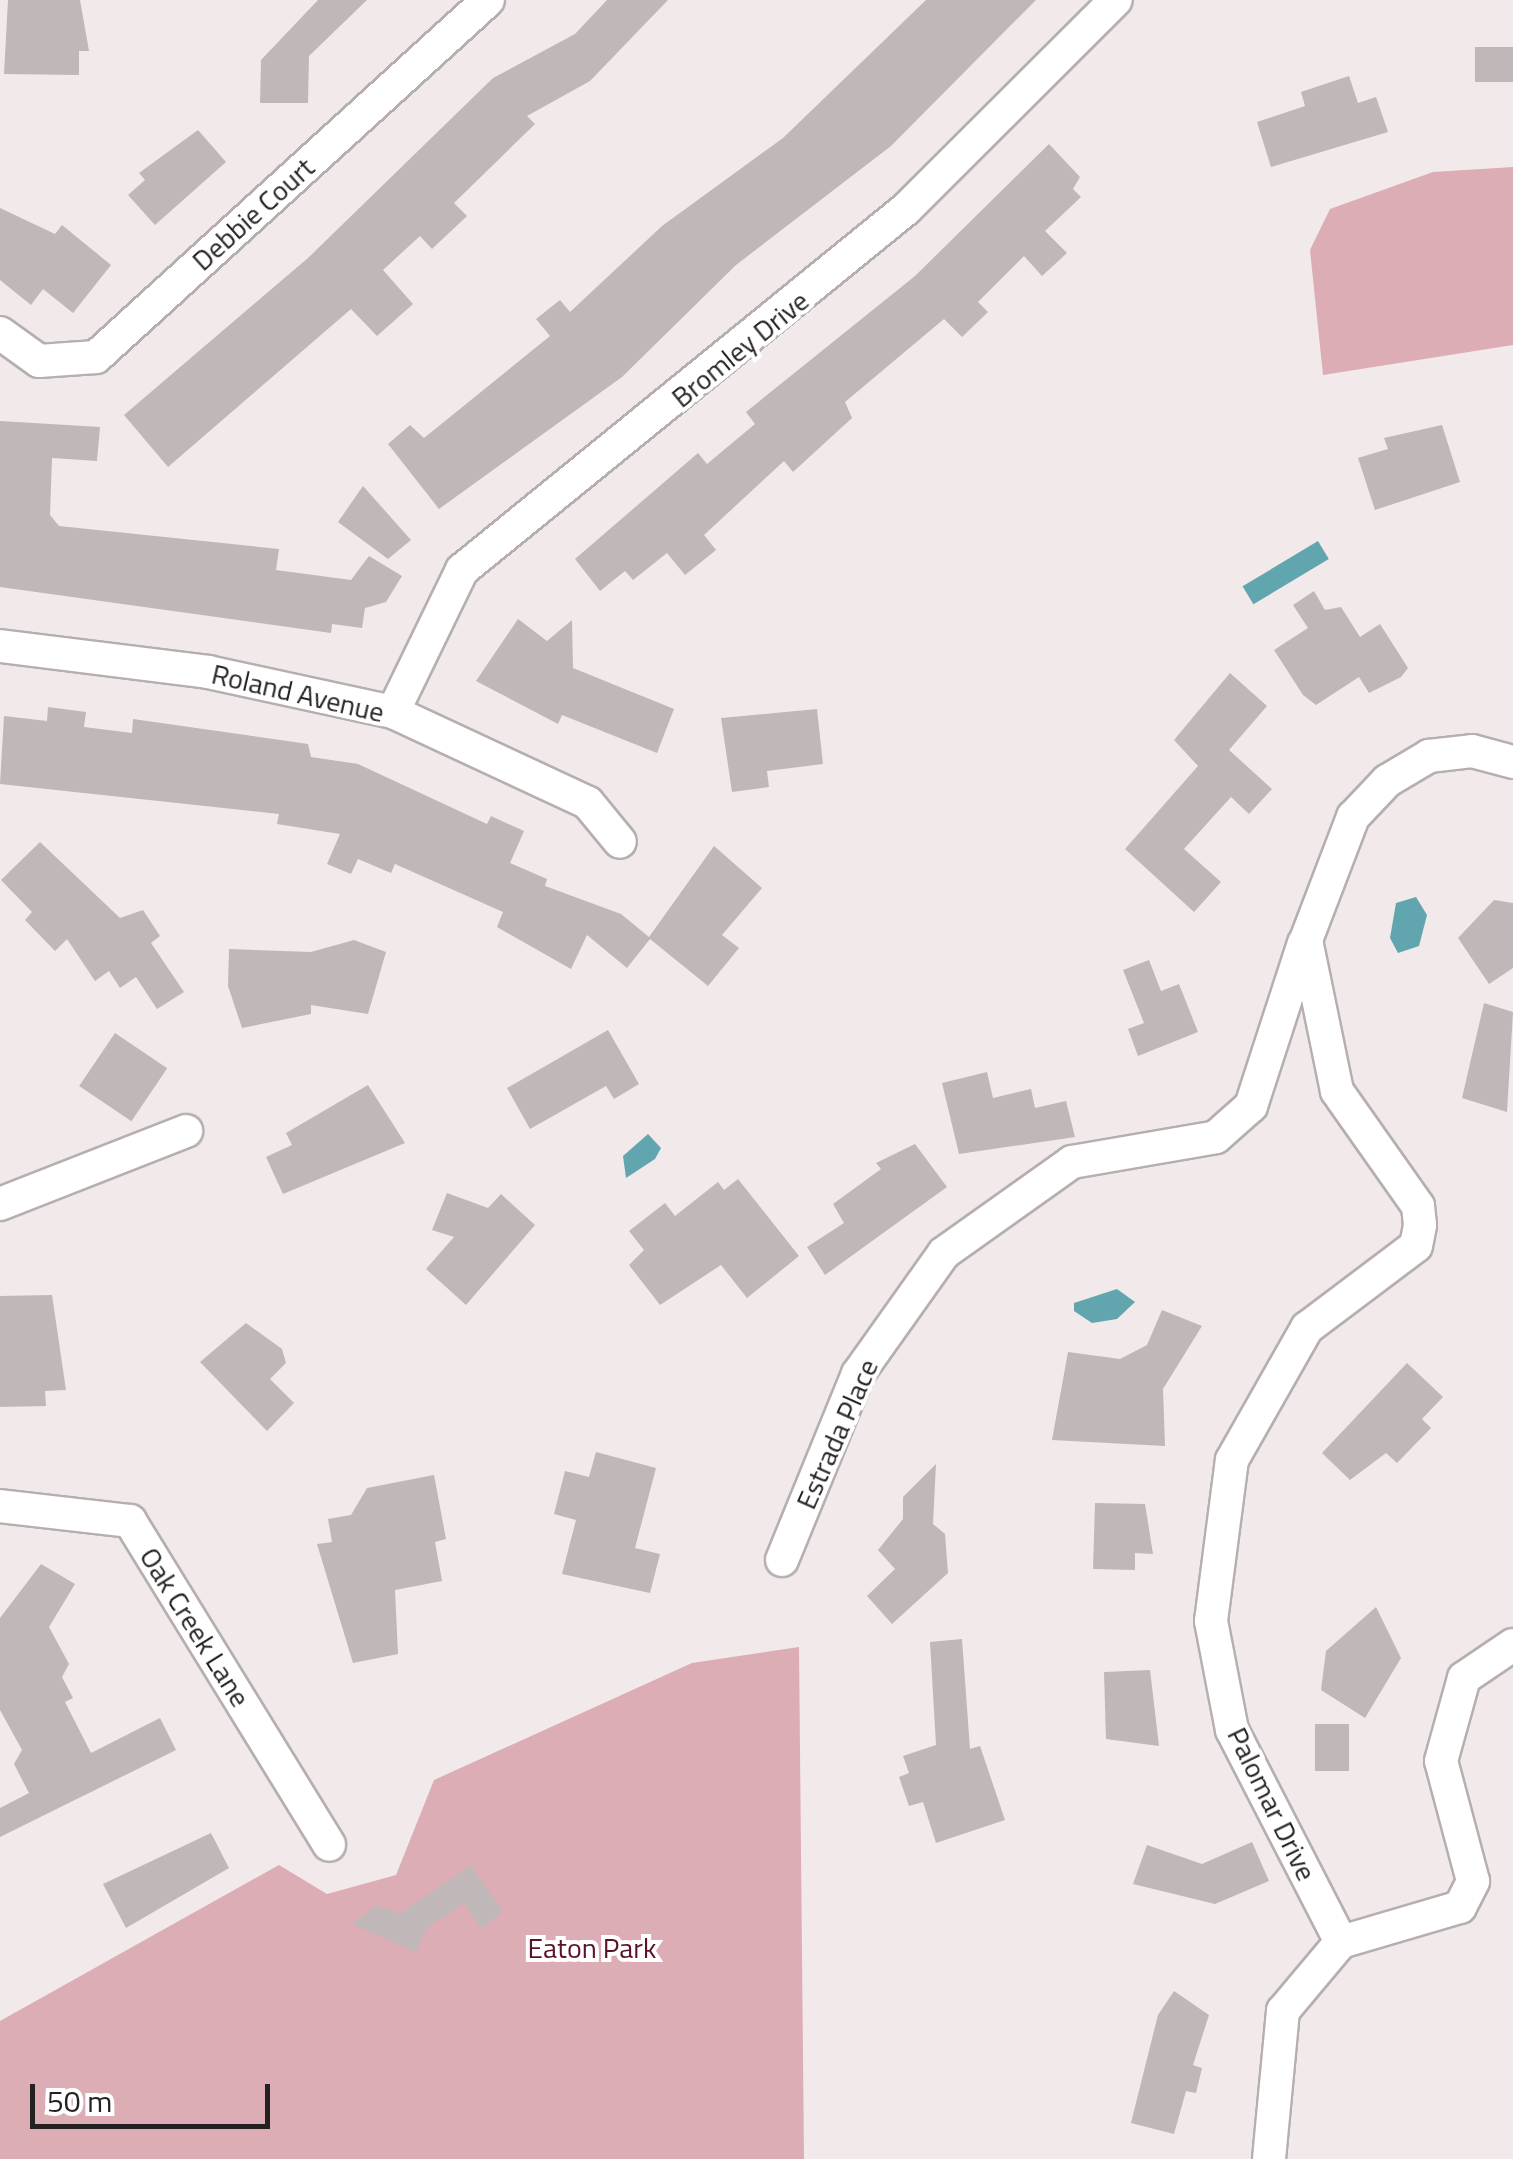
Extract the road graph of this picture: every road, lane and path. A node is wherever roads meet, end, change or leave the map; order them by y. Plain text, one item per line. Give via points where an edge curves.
1 (488, 0) edge
2 (1116, 0) edge
3 (0, 332) edge
4 (0, 646) edge
5 (392, 712) junction
6 (1513, 762) edge
7 (620, 842) dead end
8 (1306, 940) junction
9 (186, 1131) dead end
10 (0, 1204) edge
11 (0, 1506) edge
12 (782, 1560) dead end
13 (1513, 1645) edge
14 (329, 1845) dead end
15 (1341, 1942) junction
16 (1268, 2159) edge

1 - 3 street, Debbie Court via 96,357 39,360
2 - 5 street, Bromley Drive via 906,209 462,570
4 - 5 street, Roland Avenue via 208,672
5 - 7 street, Roland Avenue via 588,803
6 - 8 street via 1472,751 1429,756 1386,781 1353,817
8 - 12 street, Estrada Place via 1251,1106 1216,1138 1072,1162 944,1252 858,1374
8 - 15 street, Palomar Drive via 1337,1091 1418,1206 1420,1225 1416,1246 1308,1328 1232,1460 1211,1620 1232,1730
9 - 10 street
11 - 14 street, Oak Creek Lane via 130,1521
13 - 15 street via 1464,1678 1441,1761 1473,1880 1460,1907
15 - 16 street via 1283,2012

